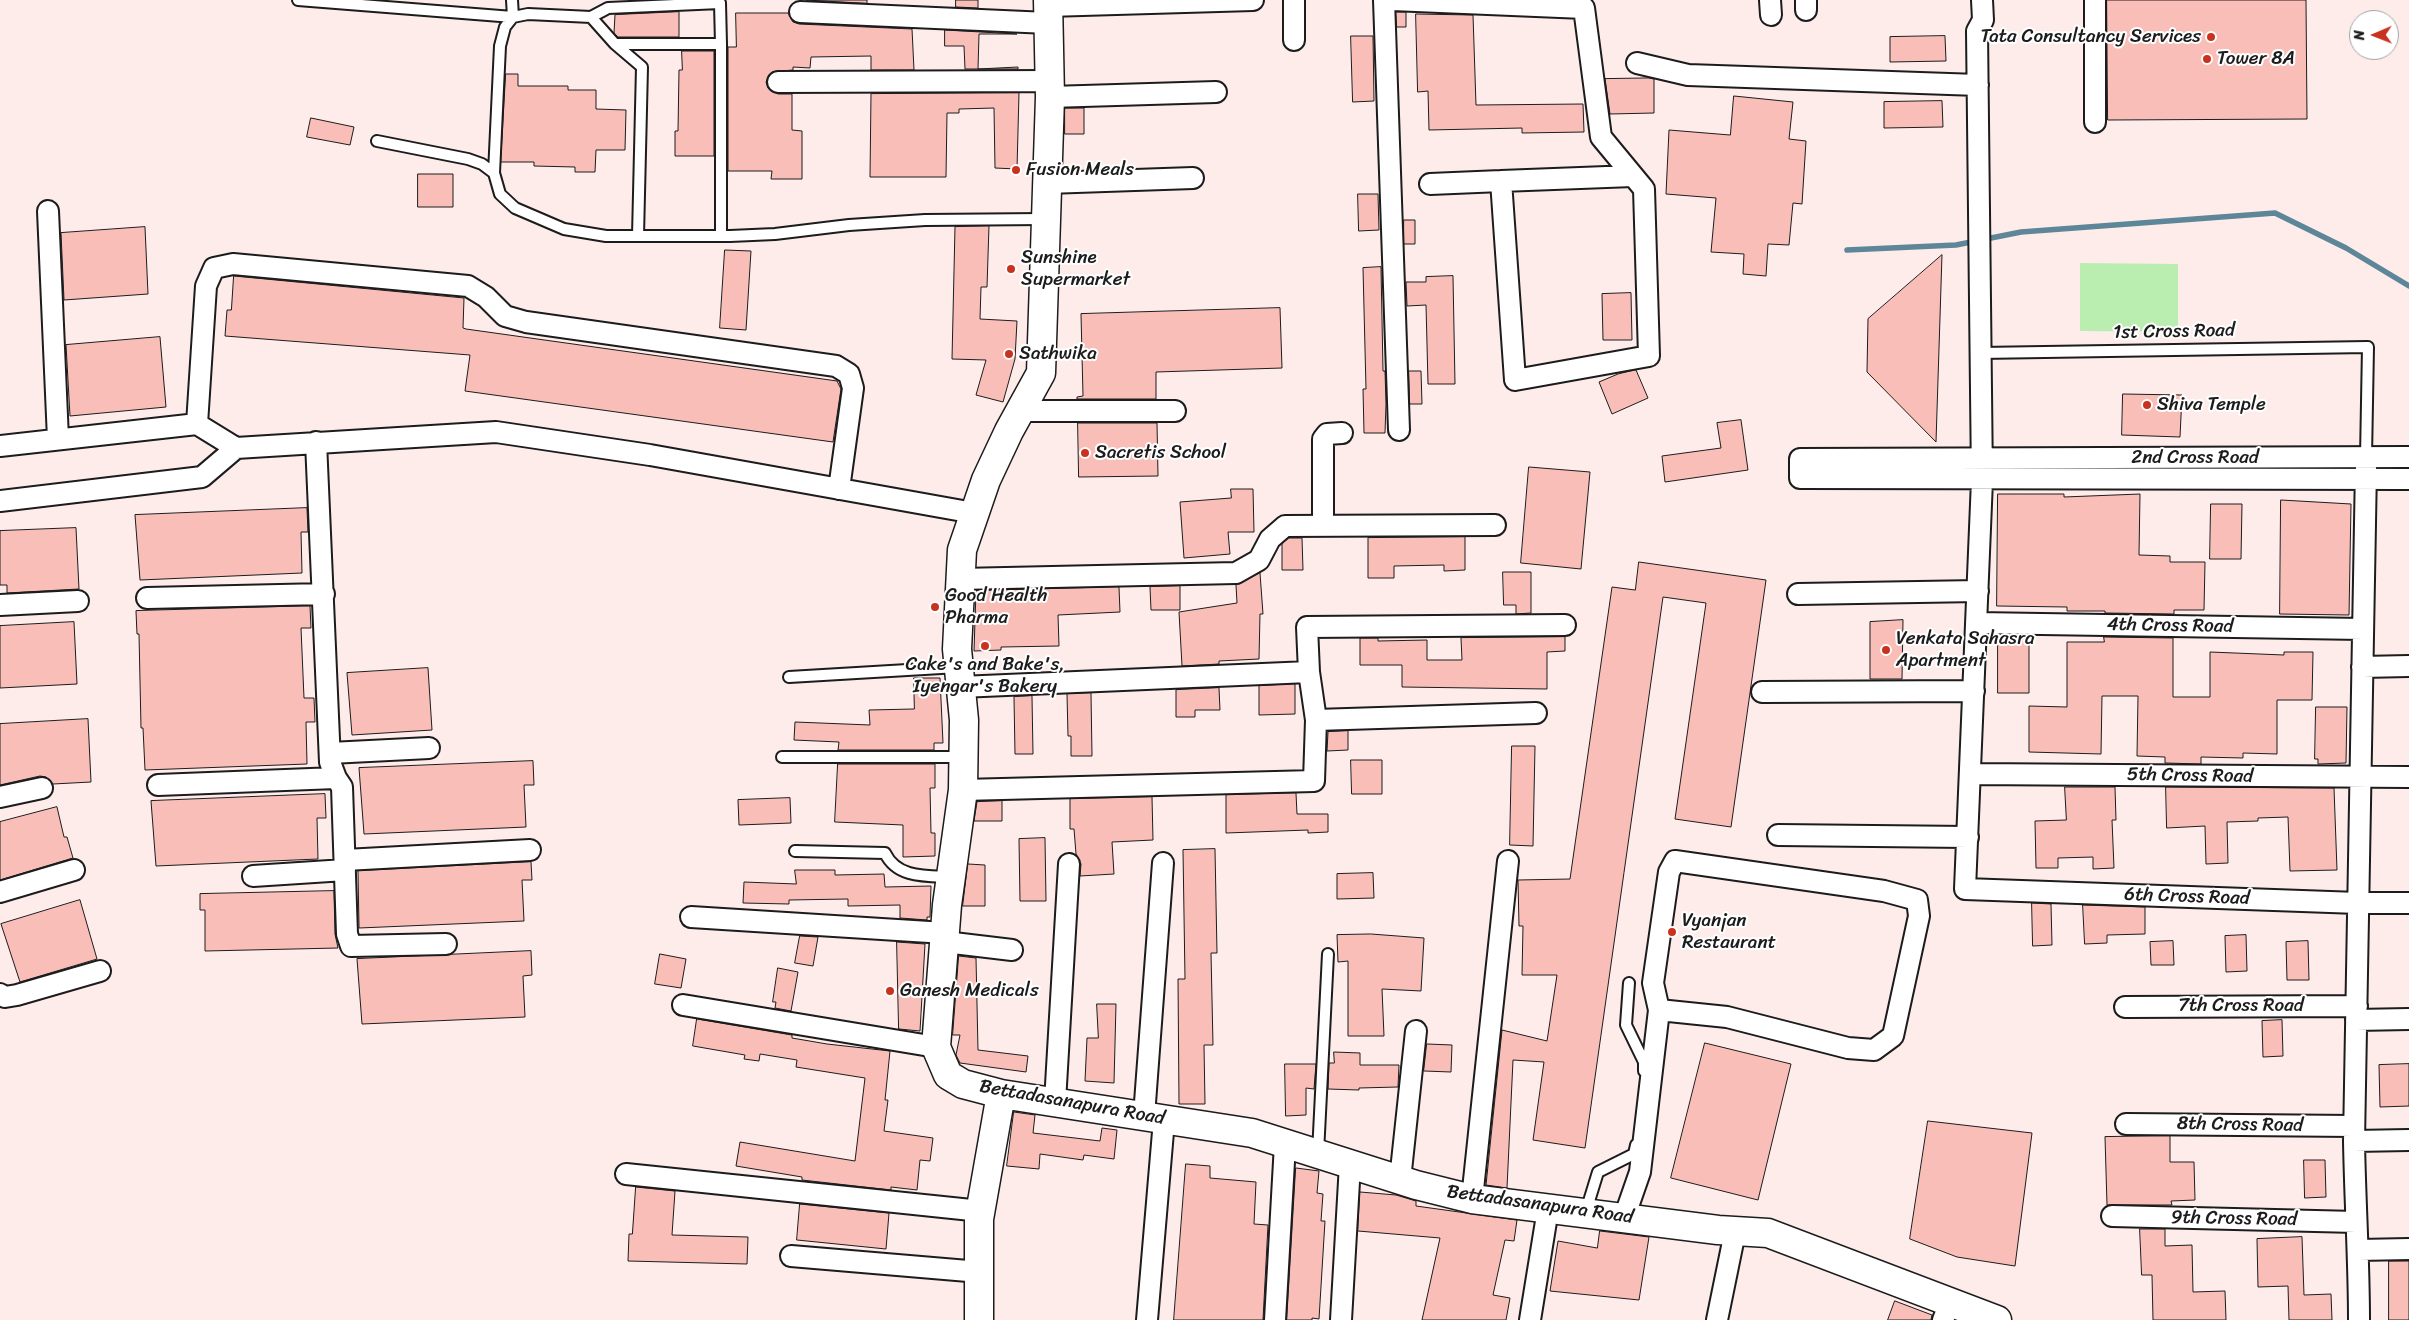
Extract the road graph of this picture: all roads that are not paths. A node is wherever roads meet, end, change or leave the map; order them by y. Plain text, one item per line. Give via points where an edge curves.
1 (298, 0) edge
2 (512, 0) edge
3 (1253, 0) edge
4 (1294, 0) edge
5 (1384, 0) edge
6 (1392, 0) edge
7 (1969, 0) edge
8 (1982, 0) edge
9 (2096, 0) edge
10 (1048, 10) edge
11 (800, 12) dead end
12 (513, 17) junction
13 (591, 17) junction
14 (1977, 32) junction
15 (1294, 40) dead end
16 (615, 44) junction
17 (721, 44) junction
18 (1637, 63) dead end
19 (778, 82) dead end
20 (1978, 85) junction
21 (1050, 89) junction
22 (1216, 92) dead end
23 (2095, 122) dead end
24 (377, 141) dead end
25 (494, 173) junction
26 (1633, 176) junction
27 (1193, 178) dead end
28 (1500, 181) junction
29 (1047, 183) junction
30 (1430, 184) dead end
31 (48, 212) dead end
32 (1045, 219) junction
33 (721, 235) junction
34 (638, 236) junction
35 (1980, 353) junction
36 (1020, 410) junction
37 (1175, 411) dead end
38 (197, 424) junction
39 (1399, 430) dead end
40 (1342, 433) dead end
41 (58, 439) junction
42 (316, 442) junction
43 (0, 446) edge
44 (236, 448) junction
45 (2366, 457) junction
46 (2409, 457) edge
47 (1982, 460) junction
48 (2366, 479) junction
49 (2409, 479) edge
50 (1982, 480) junction
51 (839, 489) junction
52 (0, 501) edge
53 (974, 513) junction
54 (1323, 526) junction
55 (1495, 526) dead end
56 (960, 580) junction
57 (1978, 590) junction
58 (324, 594) junction
59 (1798, 594) dead end
60 (147, 598) dead end
61 (78, 601) dead end
62 (0, 605) edge
63 (1977, 623) junction
64 (1565, 625) dead end
65 (2363, 630) junction
66 (2362, 666) junction
67 (2409, 666) edge
68 (1309, 672) junction
69 (789, 677) dead end
70 (959, 677) junction
71 (1974, 691) junction
72 (1762, 692) dead end
73 (1536, 713) dead end
74 (1316, 720) junction
75 (429, 748) dead end
76 (330, 753) junction
77 (782, 757) dead end
78 (963, 757) junction
79 (1971, 774) junction
80 (2409, 777) edge
81 (336, 778) junction
82 (2360, 778) junction
83 (158, 785) dead end
84 (42, 788) dead end
85 (963, 790) junction
86 (0, 797) edge
87 (1778, 835) dead end
88 (1968, 838) junction
89 (530, 850) dead end
90 (795, 851) dead end
91 (1508, 861) dead end
92 (1163, 863) dead end
93 (1070, 864) dead end
94 (345, 865) junction
95 (74, 870) dead end
96 (253, 876) dead end
97 (951, 877) junction
98 (0, 892) edge
99 (2358, 903) junction
100 (2409, 903) edge
101 (691, 917) dead end
102 (945, 938) junction
103 (446, 944) dead end
104 (1012, 950) dead end
105 (1328, 954) dead end
106 (100, 971) dead end
107 (1629, 983) dead end
108 (0, 994) edge
109 (683, 1005) dead end
110 (2125, 1007) dead end
111 (1659, 1010) junction
112 (2356, 1013) junction
113 (2409, 1019) edge
114 (1416, 1031) dead end
115 (936, 1048) junction
116 (1002, 1094) junction
117 (1055, 1102) junction
118 (1154, 1118) junction
119 (2126, 1124) dead end
120 (2354, 1134) junction
121 (2409, 1140) edge
122 (1285, 1144) junction
123 (1318, 1154) junction
124 (1350, 1164) junction
125 (626, 1174) dead end
126 (1400, 1180) junction
127 (1472, 1199) junction
128 (1548, 1209) junction
129 (981, 1211) junction
130 (1586, 1212) junction
131 (2112, 1216) dead end
132 (1624, 1218) junction
133 (2356, 1222) junction
134 (1736, 1232) junction
135 (2409, 1249) edge
136 (2359, 1250) junction
137 (791, 1256) dead end
138 (980, 1272) junction
139 (1947, 1311) edge
140 (979, 1320) edge
141 (1147, 1320) edge
142 (1276, 1320) edge
143 (1341, 1320) edge
144 (1530, 1320) edge
145 (1717, 1320) edge
146 (1997, 1320) edge
147 (2358, 1320) edge

1 - 12 lane
2 - 12 lane
3 - 10 street
4 - 15 street
5 - 39 street
6 - 26 street via 1584,8 1601,136
7 - 14 street via 1970,20
8 - 14 street via 1983,20
9 - 23 street
10 - 11 street
10 - 21 street, Bettadasanapura Road
12 - 13 lane via 528,14
12 - 25 lane via 505,27 500,46
13 - 16 lane
13 - 17 lane via 608,8 720,3
14 - 20 street
16 - 17 lane
16 - 34 lane via 642,67
17 - 33 lane
18 - 20 street via 1688,75
19 - 21 street
20 - 35 street
21 - 22 street
21 - 29 street, Bettadasanapura Road
24 - 25 lane via 468,158
25 - 34 lane via 500,194 515,208 541,221 564,229 606,236
26 - 28 street
26 - 28 street via 1644,189 1649,356 1515,380
27 - 29 street
28 - 30 street
29 - 32 street, Bettadasanapura Road
31 - 41 street
32 - 33 lane via 925,220 775,234
32 - 36 street, Bettadasanapura Road via 1040,373
33 - 34 lane
35 - 45 lane, 1st Cross Road via 2368,347
35 - 47 street
36 - 37 street
36 - 53 street, Bettadasanapura Road
38 - 41 street
38 - 44 street
38 - 51 street via 206,286 214,268 233,264 468,286 486,297 505,316 526,322 836,366 849,374 853,388
40 - 54 street via 1327,434 1323,439
41 - 43 street
42 - 44 street
42 - 51 street via 496,432 650,455
42 - 58 street
44 - 52 street via 202,477
45 - 46 street, 2nd Cross Road
45 - 47 street, 2nd Cross Road
45 - 48 street
47 - 50 street
47 - 50 street, 2nd Cross Road via 1800,459 1800,478
48 - 49 street, 2nd Cross Road
48 - 50 street, 2nd Cross Road
48 - 65 street
50 - 57 street
51 - 53 street
53 - 56 street, Bettadasanapura Road via 962,550
54 - 55 street
54 - 56 street via 1285,526 1270,539 1258,560 1236,573
56 - 70 street, Bettadasanapura Road
57 - 59 street
57 - 63 street
58 - 60 street
58 - 76 street
61 - 62 street
63 - 65 street, 4th Cross Road
63 - 71 street
64 - 68 street via 1307,627
65 - 66 street
66 - 67 street
66 - 82 street
68 - 70 street
68 - 74 street
69 - 70 lane
70 - 78 street, Bettadasanapura Road via 964,720
71 - 72 street
71 - 79 street
73 - 74 street
74 - 85 street via 1314,781
75 - 76 street
76 - 81 street
77 - 78 lane
78 - 85 street, Bettadasanapura Road
79 - 82 street, 5th Cross Road
79 - 88 street
80 - 82 street, 5th Cross Road
81 - 83 street
81 - 94 street via 342,787
82 - 99 street
84 - 86 street
85 - 97 street, Bettadasanapura Road
87 - 88 street
88 - 99 street, 6th Cross Road via 1966,888
89 - 94 street
90 - 97 lane via 885,853 889,862 906,874
91 - 127 street
92 - 118 street
93 - 117 street
94 - 96 street
94 - 103 street via 347,934 351,946
95 - 98 street
97 - 102 street, Bettadasanapura Road
99 - 100 street, 6th Cross Road
99 - 112 street
101 - 102 street
102 - 104 street
102 - 115 street, Bettadasanapura Road
105 - 123 lane
106 - 108 street via 17,995 5,997
107 - 130 lane via 1626,1025 1644,1062 1641,1124 1634,1154 1598,1172
109 - 115 street
110 - 112 street, 7th Cross Road
111 - 111 street via 1653,983 1670,872 1675,861 1884,891 1917,900 1919,916 1893,1036 1874,1050 1848,1048 1726,1017
111 - 132 street via 1640,1172
112 - 113 street, 7th Cross Road
112 - 120 street
114 - 126 street
115 - 116 street, Bettadasanapura Road via 948,1074 963,1084
116 - 117 street, Bettadasanapura Road
116 - 129 street
117 - 118 street, Bettadasanapura Road
118 - 122 street, Bettadasanapura Road via 1252,1133
118 - 141 street
119 - 120 street, 8th Cross Road
120 - 121 street, 8th Cross Road
120 - 133 street
122 - 123 street, Bettadasanapura Road
122 - 142 street
123 - 124 street, Bettadasanapura Road
124 - 126 street, Bettadasanapura Road
124 - 143 street
125 - 129 street
126 - 127 street, Bettadasanapura Road
127 - 128 street, Bettadasanapura Road
128 - 130 street, Bettadasanapura Road
128 - 144 street
129 - 138 street
130 - 132 street, Bettadasanapura Road
131 - 133 street, 9th Cross Road
132 - 134 street, Bettadasanapura Road
133 - 136 street
134 - 139 street, Bettadasanapura Road via 1768,1233
134 - 145 street
135 - 136 street
136 - 147 street
137 - 138 street
138 - 140 street
139 - 146 street, Bettadasanapura Road

